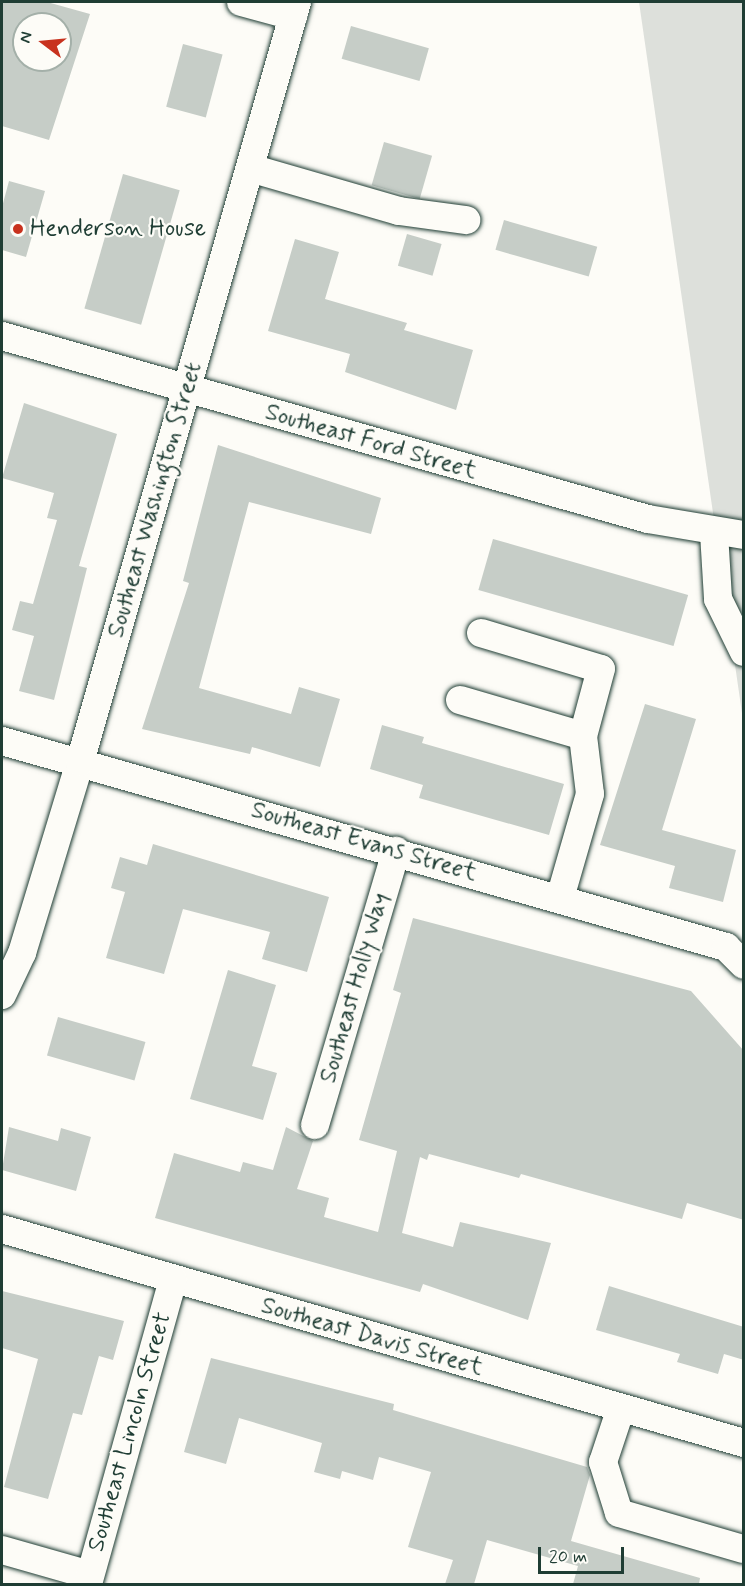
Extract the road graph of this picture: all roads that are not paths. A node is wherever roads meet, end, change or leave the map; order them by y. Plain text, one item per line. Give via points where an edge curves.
1 (241, 2) edge
2 (295, 9) edge
3 (250, 168) junction
4 (466, 220) dead end
5 (2, 336) edge
6 (186, 390) junction
7 (714, 532) junction
8 (744, 535) edge
9 (481, 633) dead end
10 (744, 652) edge
11 (460, 700) dead end
12 (583, 736) junction
13 (2, 741) edge
14 (80, 762) junction
15 (396, 851) junction
16 (560, 898) junction
17 (735, 956) edge
18 (2, 995) edge
19 (315, 1125) dead end
20 (2, 1229) edge
21 (173, 1280) junction
22 (621, 1408) junction
23 (744, 1443) edge
24 (743, 1549) edge
25 (2, 1550) edge
26 (89, 1580) edge

1 - 2 street
2 - 3 street, Southeast Washington Street
3 - 4 street via 399,211
3 - 6 street, Southeast Washington Street
5 - 6 street, Southeast Ford Street
6 - 7 street, Southeast Ford Street
6 - 14 street, Southeast Washington Street
7 - 8 street, Southeast Ford Street
7 - 10 street via 718,599
9 - 12 street via 601,669
11 - 12 street
12 - 16 street via 590,794
13 - 14 street, Southeast Evans Street
14 - 15 street, Southeast Evans Street
14 - 18 street, Southeast Washington Street via 22,952
15 - 16 street, Southeast Evans Street
15 - 19 street, Southeast Holly Way
16 - 17 street, Southeast Evans Street
20 - 21 street, Southeast Davis Street
21 - 22 street, Southeast Davis Street
21 - 26 street, Southeast Lincoln Street
22 - 23 street, Southeast Davis Street
22 - 24 street via 603,1462 619,1513
25 - 26 street

